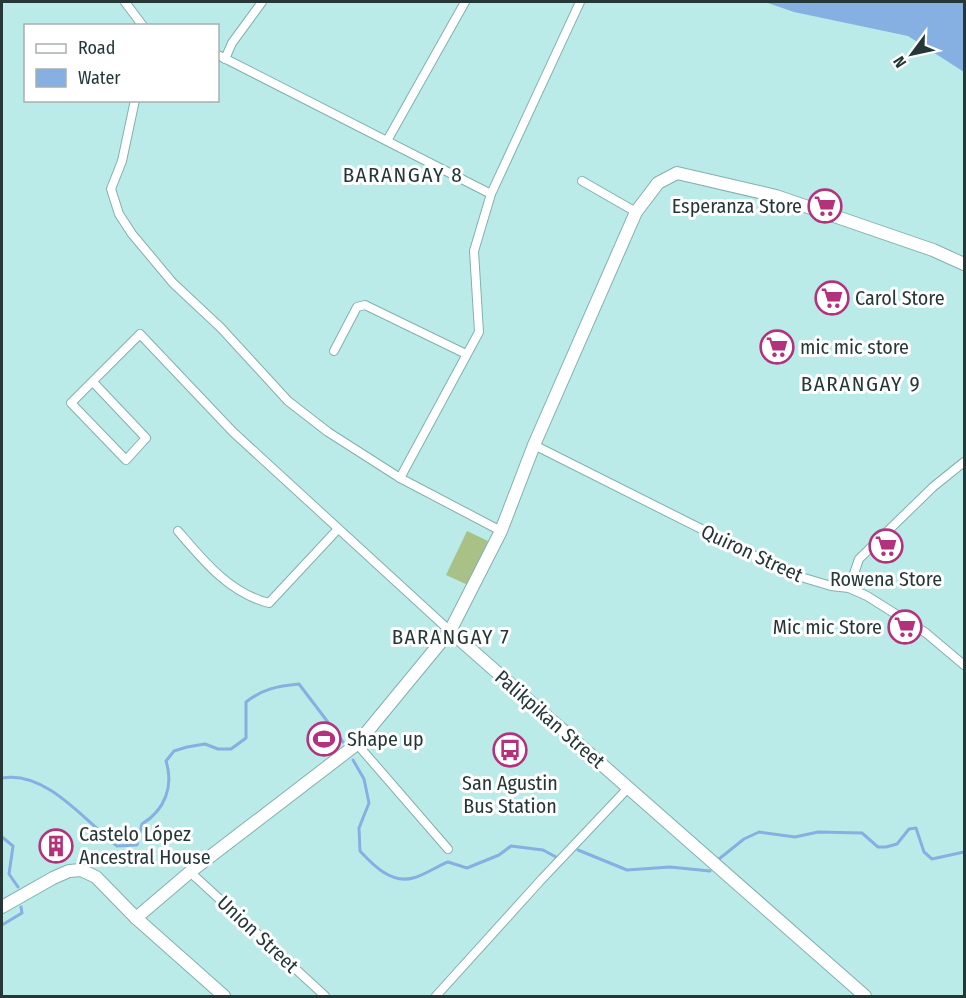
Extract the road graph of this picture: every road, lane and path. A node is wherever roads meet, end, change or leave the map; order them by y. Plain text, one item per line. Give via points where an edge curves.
1 (124, 2) edge
2 (262, 2) edge
3 (465, 2) edge
4 (580, 2) edge
5 (141, 24) edge
6 (221, 57) edge
7 (135, 102) edge
8 (388, 139) junction
9 (582, 181) dead end
10 (491, 194) junction
11 (636, 212) junction
12 (964, 264) edge
13 (334, 351) dead end
14 (466, 354) junction
15 (93, 382) junction
16 (534, 446) junction
17 (964, 462) edge
18 (400, 478) junction
19 (338, 530) junction
20 (178, 531) dead end
21 (501, 531) junction
22 (849, 588) junction
23 (450, 631) junction
24 (964, 665) edge
25 (357, 744) junction
26 (629, 787) junction
27 (448, 849) dead end
28 (190, 872) junction
29 (2, 907) edge
30 (136, 918) junction
31 (224, 996) edge
32 (325, 996) edge
33 (436, 996) edge
34 (865, 996) edge

1 - 5 street
2 - 6 street
3 - 8 street
4 - 10 street
6 - 8 street
7 - 18 street via 122,161 111,189 119,214 132,234 173,283 288,400 328,432
8 - 10 street
9 - 11 street
10 - 14 street via 474,251 479,332
11 - 12 street via 658,183 677,173 776,196
11 - 16 street
13 - 14 street via 357,307 365,305
14 - 18 street
15 - 15 street via 71,403 126,460 146,438
15 - 19 street, Palikpikan Street via 140,334 233,432
16 - 21 street
16 - 22 street, Quiron Street via 791,574
17 - 22 street via 859,560
18 - 21 street
19 - 20 street via 268,603 256,600 214,573
19 - 23 street, Palikpikan Street
21 - 23 street
22 - 24 street, Quiron Street via 926,633
23 - 25 street
23 - 26 street, Palikpikan Street
25 - 27 street
25 - 28 street
26 - 33 street
26 - 34 street, Palikpikan Street
28 - 30 street
28 - 32 street, Union Street
29 - 30 street via 53,878 81,870 96,877
30 - 31 street

